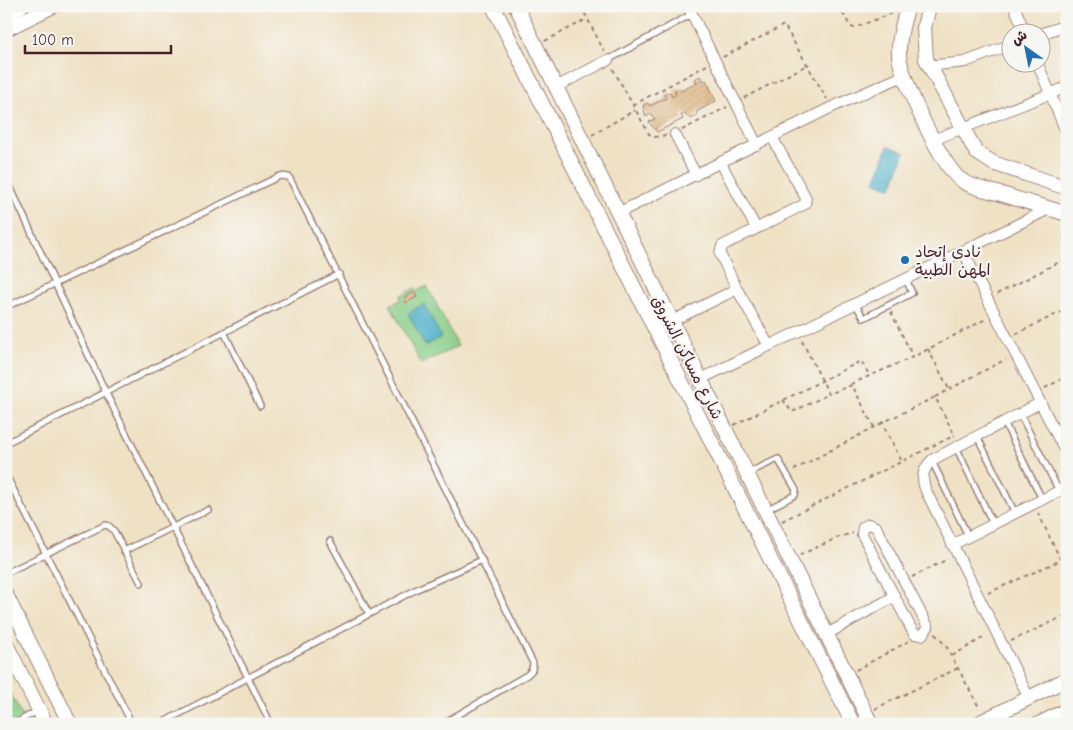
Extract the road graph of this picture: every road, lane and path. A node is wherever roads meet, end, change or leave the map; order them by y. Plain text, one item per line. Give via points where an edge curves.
1 (21, 6) edge
2 (53, 6) edge
3 (493, 6) edge
4 (516, 6) edge
5 (581, 6) edge
6 (839, 6) edge
7 (928, 6) edge
8 (1014, 6) edge
9 (907, 8) edge
10 (690, 10) edge
11 (6, 14) edge
12 (587, 19) junction
13 (1021, 22) edge
14 (1067, 25) edge
15 (780, 26) dead end
16 (6, 29) edge
17 (1050, 31) edge
18 (536, 46) junction
19 (1000, 49) edge
20 (608, 60) junction
21 (928, 66) junction
22 (1042, 72) edge
23 (903, 76) junction
24 (556, 87) junction
25 (1067, 87) edge
26 (1050, 93) junction
27 (832, 108) junction
28 (635, 110) junction
29 (1063, 115) edge
30 (962, 128) junction
31 (675, 134) joint
32 (1067, 134) edge
33 (772, 137) junction
34 (934, 140) junction
35 (583, 141) junction
36 (757, 145) junction
37 (720, 163) junction
38 (696, 175) junction
39 (6, 178) edge
40 (1067, 188) edge
41 (1049, 209) junction
42 (618, 213) junction
43 (1067, 214) edge
44 (756, 228) junction
45 (1067, 236) edge
46 (1067, 241) edge
47 (635, 247) junction
48 (963, 251) junction
49 (617, 255) junction
50 (1067, 258) edge
51 (646, 268) junction
52 (338, 274) junction
53 (629, 278) junction
54 (906, 279) junction
55 (54, 284) junction
56 (737, 288) junction
57 (988, 299) junction
58 (855, 304) junction
59 (888, 306) junction
60 (6, 307) edge
61 (1067, 309) edge
62 (996, 315) junction
63 (672, 320) junction
64 (224, 332) junction
65 (798, 332) junction
66 (1008, 339) junction
67 (769, 346) junction
68 (928, 349) junction
69 (1016, 354) junction
70 (913, 357) junction
71 (870, 376) junction
72 (1067, 376) edge
73 (701, 379) junction
74 (822, 380) junction
75 (851, 384) junction
76 (949, 389) junction
77 (106, 392) junction
78 (1035, 393) junction
79 (829, 394) junction
80 (935, 397) junction
81 (783, 400) junction
82 (1040, 403) junction
83 (260, 406) dead end
84 (1019, 414) junction
85 (1004, 422) junction
86 (882, 423) junction
87 (874, 427) junction
88 (726, 429) junction
89 (955, 435) junction
90 (977, 436) junction
91 (6, 443) edge
92 (958, 446) junction
93 (1067, 455) edge
94 (932, 460) junction
95 (902, 461) junction
96 (748, 474) junction
97 (788, 474) junction
98 (6, 475) edge
99 (1063, 489) edge
100 (1038, 502) junction
101 (208, 510) dead end
102 (766, 511) junction
103 (1014, 513) junction
104 (993, 524) junction
105 (773, 525) junction
106 (172, 526) junction
107 (862, 529) junction
108 (968, 536) junction
109 (330, 541) dead end
110 (952, 544) junction
111 (124, 552) junction
112 (46, 554) junction
113 (957, 555) junction
114 (482, 560) junction
115 (790, 560) junction
116 (1060, 560) junction
117 (1066, 571) edge
118 (6, 573) edge
119 (904, 581) junction
120 (141, 583) dead end
121 (6, 596) edge
122 (895, 596) junction
123 (979, 598) junction
124 (369, 614) junction
125 (1067, 615) edge
126 (925, 631) junction
127 (995, 631) junction
128 (827, 634) junction
129 (6, 644) edge
130 (1002, 645) junction
131 (952, 656) junction
132 (958, 668) junction
133 (847, 674) junction
134 (248, 677) junction
135 (1067, 679) edge
136 (1029, 698) junction
137 (1067, 710) edge
138 (1052, 717) junction
139 (869, 719) edge
140 (43, 720) edge
141 (981, 722) edge
142 (1067, 722) edge
143 (14, 724) edge
144 (70, 724) edge
145 (132, 724) edge
146 (160, 724) edge
147 (271, 724) edge
148 (442, 724) edge
149 (852, 724) edge
150 (1039, 724) edge

1 - 11 street
2 - 16 street
3 - 49 street, شارع مساكن الشروق
4 - 18 street, شارع مساكن الشروق
5 - 12 path
6 - 9 path via 854,28
7 - 21 street via 923,43
8 - 13 street
9 - 23 street via 898,54
10 - 20 lane
10 - 36 street
12 - 18 path
12 - 20 path
14 - 17 street
15 - 27 path via 788,28
18 - 24 street, شارع مساكن الشروق
19 - 21 street via 965,62
20 - 24 street
20 - 28 path
21 - 30 street
22 - 26 street
23 - 27 street
23 - 34 street
24 - 35 street, شارع مساكن الشروق
25 - 26 street
26 - 29 street
26 - 30 street
27 - 33 street
28 - 31 path via 649,134 659,137
28 - 35 path
29 - 32 street
30 - 34 street
30 - 40 street via 976,152 986,159
31 - 38 street
33 - 36 street
33 - 44 street via 806,202
34 - 41 street via 945,163 961,180
35 - 42 street, شارع مساكن الشروق
36 - 37 street
37 - 38 street
37 - 44 street
38 - 42 street
39 - 55 lane
41 - 43 street
41 - 48 street
42 - 47 street, شارع مساكن الشروق
44 - 56 street via 725,244 720,250
45 - 46 lane
47 - 49 street via 628,255
47 - 51 street, شارع مساكن الشروق
48 - 54 street
48 - 57 street
49 - 53 street, شارع مساكن الشروق
50 - 57 path
51 - 53 street via 634,269
51 - 63 street, شارع مساكن الشروق
52 - 55 lane via 286,175
52 - 64 lane
52 - 114 lane
53 - 149 street, شارع مساكن الشروق
54 - 58 street
54 - 59 lane via 912,294
55 - 60 lane
55 - 77 lane
56 - 63 street
56 - 67 street
57 - 62 street
58 - 59 lane via 864,318
58 - 65 street
59 - 70 path
61 - 66 path
62 - 66 street
62 - 68 path
63 - 73 street, شارع مساكن الشروق
64 - 77 lane
64 - 83 lane
65 - 67 street
65 - 74 path
66 - 69 street
67 - 73 street
68 - 70 path
68 - 76 path
69 - 76 path
69 - 78 street
70 - 71 path
71 - 74 path via 861,361
71 - 75 path
72 - 78 path
73 - 88 street, شارع مساكن الشروق
74 - 79 path
74 - 81 path
75 - 79 path
75 - 87 path
76 - 80 path
77 - 91 lane
77 - 106 lane
78 - 82 street
79 - 81 path via 792,412
80 - 86 path
80 - 89 path
81 - 88 path
82 - 84 street
82 - 93 street
84 - 85 street
84 - 99 lane
85 - 90 street
85 - 100 lane
86 - 87 path
86 - 95 path
87 - 97 path
88 - 96 street, شارع مساكن الشروق
89 - 92 path
89 - 95 path
90 - 92 street
90 - 103 lane
92 - 94 street
92 - 104 lane
94 - 108 lane
94 - 110 street via 926,466 922,483
95 - 105 path
96 - 97 lane via 777,458
96 - 102 street, شارع مساكن الشروق
97 - 102 lane via 796,494
98 - 112 lane
99 - 100 street
100 - 103 street
100 - 116 path
101 - 106 lane
102 - 105 street, شارع مساكن الشروق
103 - 104 street
104 - 108 street
105 - 115 street, شارع مساكن الشروق
106 - 111 lane
106 - 134 lane
107 - 115 path via 839,536
107 - 119 street via 869,524 876,527
107 - 122 street
108 - 110 street
109 - 124 lane
110 - 113 street
111 - 112 lane via 114,531 105,525
111 - 120 lane
112 - 118 lane
112 - 145 lane
113 - 119 path
113 - 123 street
114 - 124 lane
114 - 148 lane via 534,666 527,675
115 - 128 street, شارع مساكن الشروق
116 - 117 path
116 - 123 path
119 - 126 street
121 - 144 street
122 - 126 street via 914,634
122 - 128 street
123 - 127 street
124 - 134 lane
125 - 130 path
126 - 131 path via 941,639
126 - 133 path
127 - 130 street
127 - 131 path
128 - 133 street, شارع مساكن الشروق
129 - 140 street
130 - 136 street
131 - 132 path
132 - 139 path
132 - 141 path
133 - 139 street, شارع مساكن الشروق
134 - 146 lane
134 - 147 lane
135 - 136 street
136 - 141 street
137 - 138 street
138 - 142 street
138 - 150 street
140 - 143 lane

